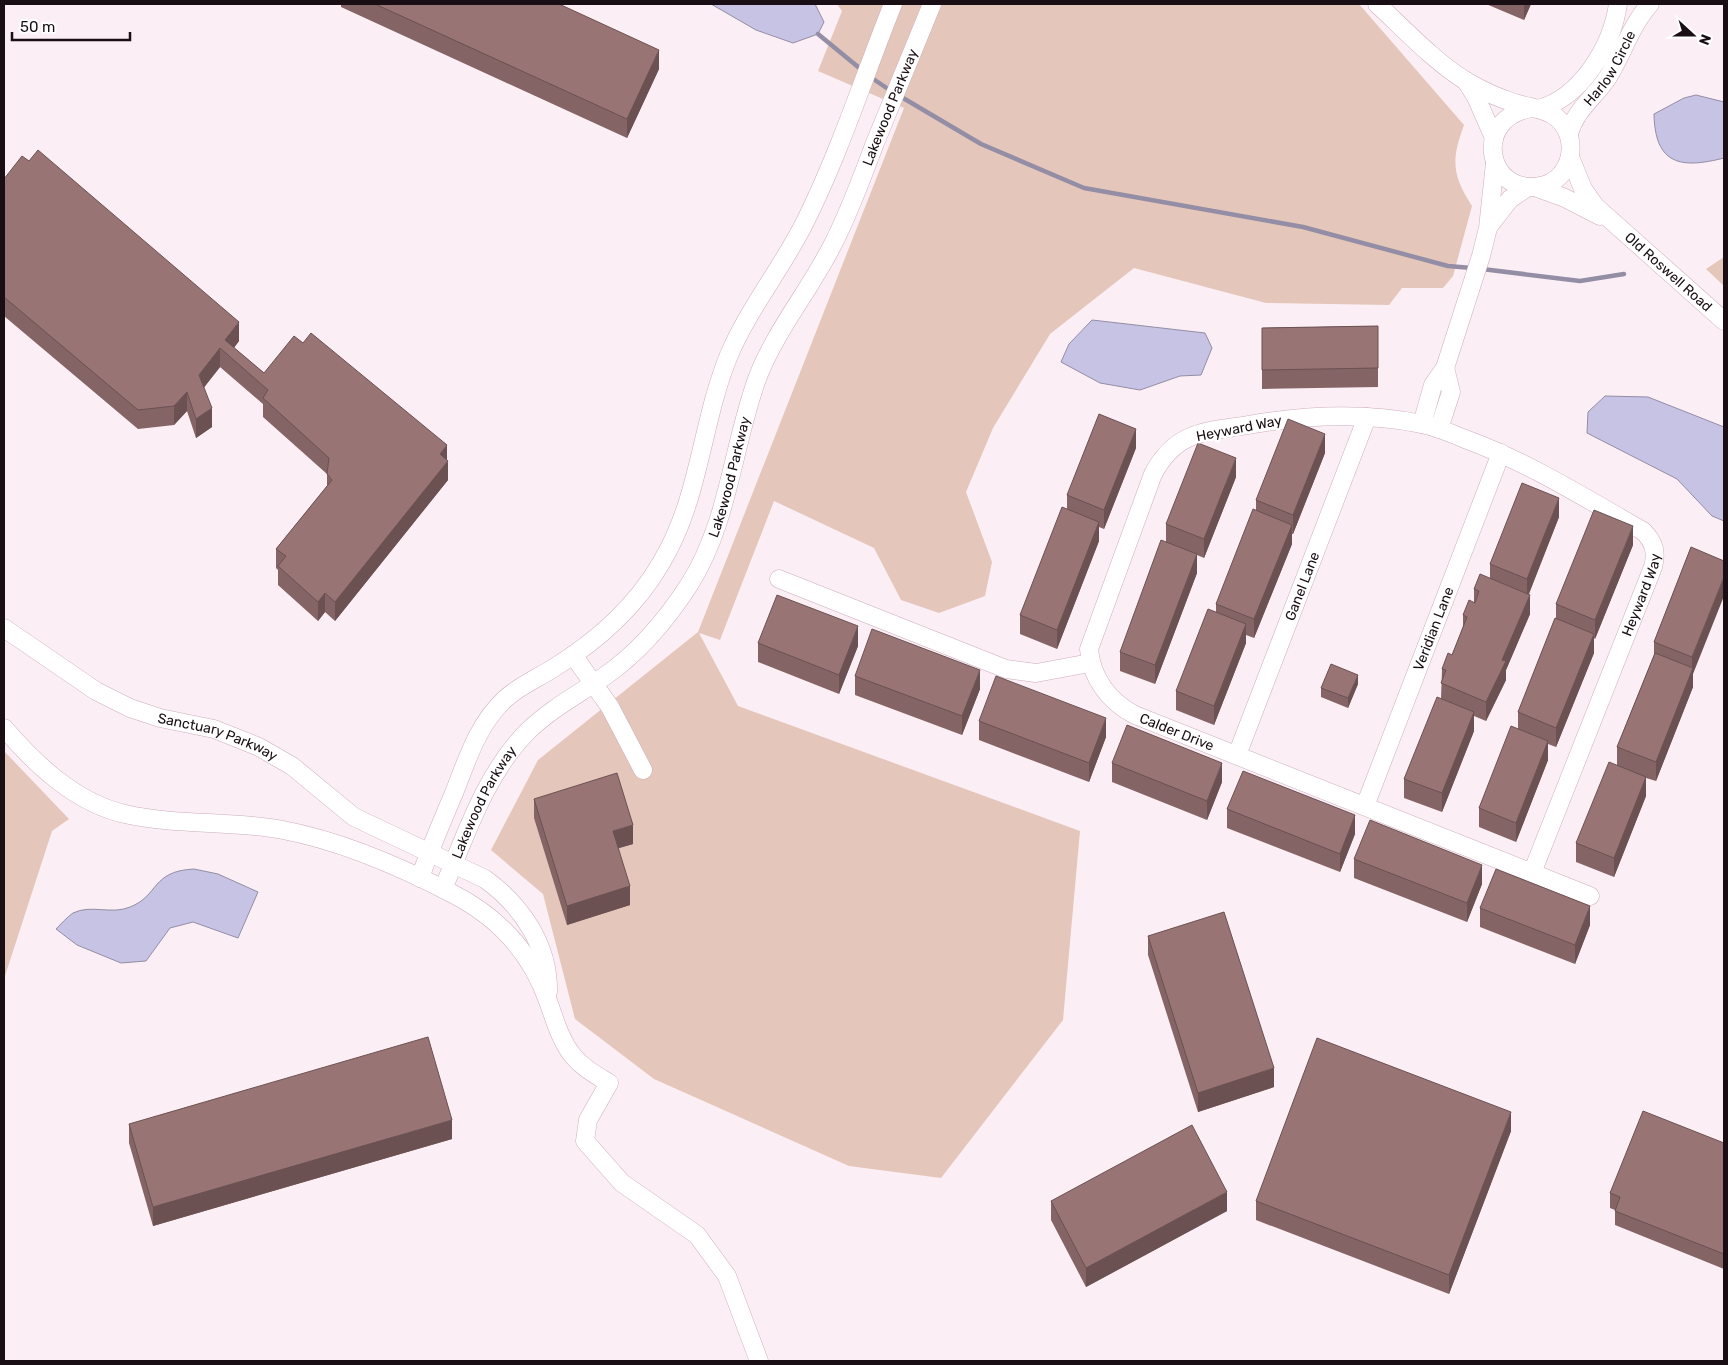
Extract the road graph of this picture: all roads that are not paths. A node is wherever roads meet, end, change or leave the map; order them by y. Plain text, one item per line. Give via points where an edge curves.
1 (893, 4) edge
2 (932, 4) edge
3 (1378, 4) edge
4 (1618, 4) edge
5 (1650, 4) edge
6 (1465, 81) junction
7 (1535, 109) junction
8 (1569, 134) junction
9 (1494, 138) junction
10 (1570, 157) junction
11 (1495, 163) junction
12 (1531, 187) junction
13 (1611, 223) junction
14 (1488, 228) junction
15 (1724, 321) edge
16 (1445, 368) junction
17 (1367, 417) junction
18 (1422, 424) junction
19 (1439, 429) junction
20 (1501, 453) junction
21 (779, 579) dead end
22 (4, 628) edge
23 (574, 655) junction
24 (1090, 663) junction
25 (594, 683) junction
26 (4, 728) edge
27 (1237, 755) junction
28 (644, 770) dead end
29 (1365, 806) junction
30 (429, 851) junction
31 (454, 863) junction
32 (1532, 873) junction
33 (420, 878) junction
34 (443, 889) junction
35 (1590, 896) dead end
36 (548, 1000) junction
37 (759, 1361) edge

1 - 23 street, Lakewood Parkway via 818,195 730,354 712,407 694,486 676,536 647,585 628,608
2 - 25 street, Lakewood Parkway via 845,219 821,267 777,338 758,378 725,503 700,565 679,600 653,632 631,655
3 - 6 street
4 - 7 street, Harlow Circle via 1612,27 1583,81 1562,99
5 - 8 street, Harlow Circle via 1638,20 1610,75 1574,119
6 - 7 street via 1498,97
6 - 9 street via 1476,97
7 - 8 street via 1557,117
7 - 9 street via 1519,110 1508,116
8 - 10 street, Old Roswell Road
9 - 11 street
10 - 12 street via 1567,166 1553,181
10 - 13 street, Old Roswell Road via 1583,190
11 - 12 street, Old Roswell Road via 1508,180
11 - 14 street
12 - 13 street, Old Roswell Road via 1566,198
12 - 14 street via 1510,199
13 - 15 street, Old Roswell Road
14 - 16 street
16 - 18 street via 1434,385
16 - 19 street via 1451,392
17 - 18 street, Heyward Way
17 - 24 street, Heyward Way via 1310,416 1204,432 1178,442 1153,474 1092,635
17 - 27 street, Ganel Lane
18 - 19 street, Heyward Way
19 - 20 street, Heyward Way
20 - 29 street, Veridian Lane
20 - 32 street, Heyward Way via 1643,531 1655,548 1653,567
21 - 24 street via 1006,669 1036,673
22 - 30 street, Sanctuary Parkway via 96,691 130,708 214,729 260,747 292,766 354,817
23 - 25 street
23 - 30 street, Lakewood Parkway via 516,691 490,716 477,738
24 - 27 street, Calder Drive via 1099,682 1125,710
25 - 28 street
25 - 31 street, Lakewood Parkway via 541,719 511,750 496,772
26 - 33 street via 57,780 105,807 145,817 238,823 286,831 343,848
27 - 29 street, Calder Drive
29 - 32 street, Calder Drive
30 - 31 street, Sanctuary Parkway
30 - 33 street, Lakewood Parkway
31 - 34 street, Lakewood Parkway
31 - 36 street, Sanctuary Parkway via 503,892 524,917 545,964
32 - 35 street, Calder Drive
33 - 34 street
34 - 36 street via 502,926 526,958
36 - 37 street via 563,1041 572,1054 609,1083 588,1120 585,1141 622,1182 697,1235 727,1276

